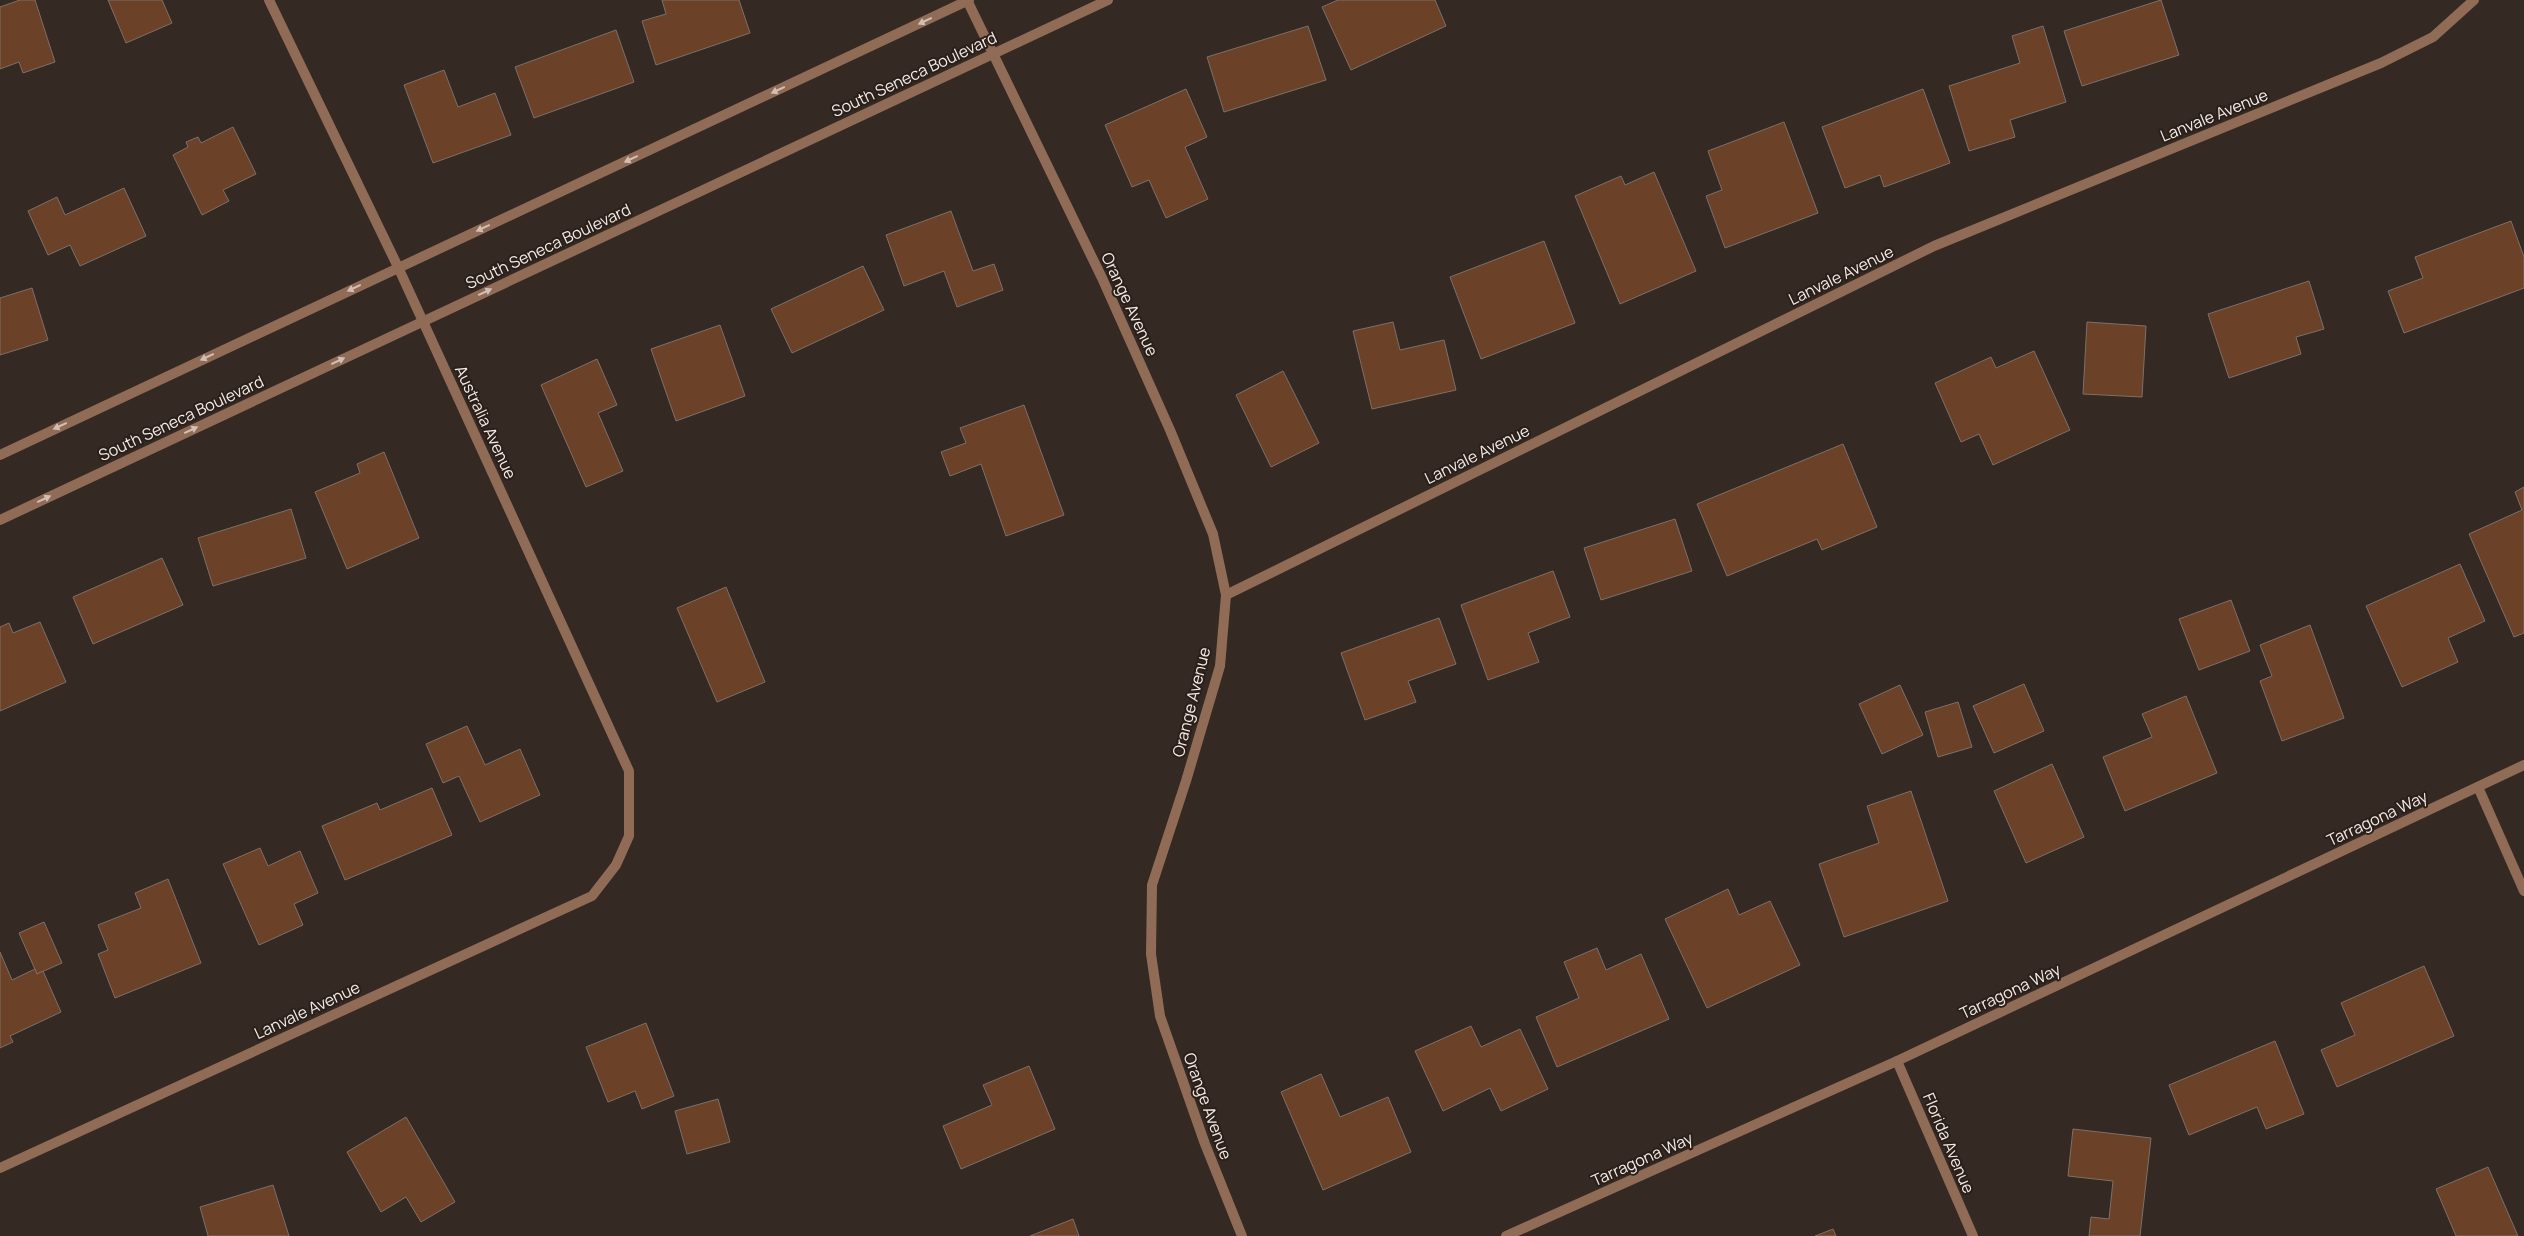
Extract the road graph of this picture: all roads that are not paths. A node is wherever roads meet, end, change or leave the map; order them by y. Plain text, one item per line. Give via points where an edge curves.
1 (269, 0) edge
2 (968, 0) edge
3 (1108, 0) edge
4 (2474, 0) edge
5 (993, 54) junction
6 (398, 267) junction
7 (423, 321) junction
8 (0, 454) edge
9 (0, 520) edge
10 (1226, 595) junction
11 (2524, 765) edge
12 (2478, 787) junction
13 (616, 865) joint
14 (2524, 891) edge
15 (1897, 1061) junction
16 (0, 1168) edge
17 (1242, 1236) edge
18 (1506, 1236) edge
19 (1973, 1236) edge

1 - 6 street, Australia Avenue
2 - 5 street, Orange Avenue
2 -> 6 street
3 - 5 street, South Seneca Boulevard
4 - 10 street, Lanvale Avenue via 2433,37 2381,64 1934,246
7 -> 5 street, South Seneca Boulevard
5 - 10 street, Orange Avenue via 1102,278 1170,430 1213,534
6 - 7 street, Australia Avenue
6 -> 8 street
9 -> 7 street, South Seneca Boulevard
7 - 13 street, Australia Avenue via 629,771 629,836
10 - 17 street, Orange Avenue via 1220,666 1152,886 1151,954 1160,1016 1205,1144
11 - 12 street, Tarragona Way
12 - 14 street
12 - 15 street, Tarragona Way
13 - 16 street, Lanvale Avenue via 592,896
15 - 18 street, Tarragona Way
15 - 19 street, Florida Avenue

